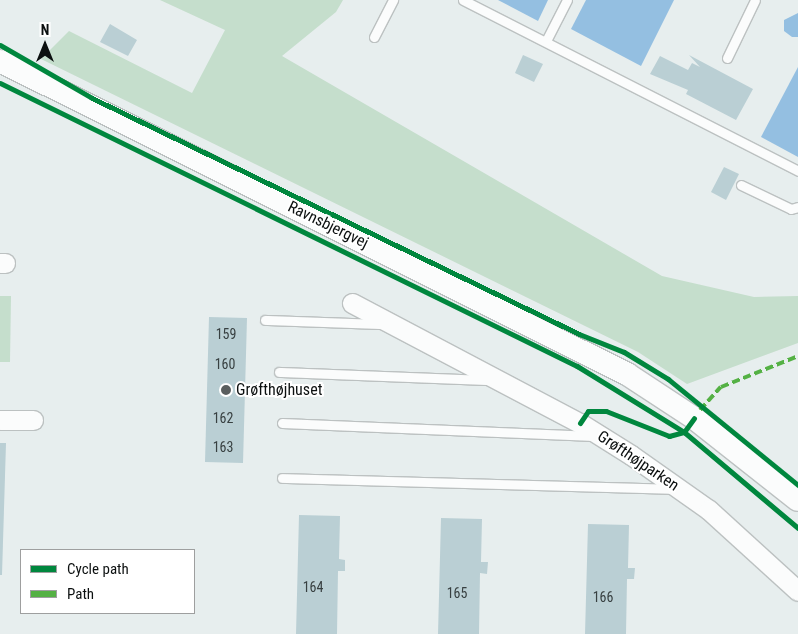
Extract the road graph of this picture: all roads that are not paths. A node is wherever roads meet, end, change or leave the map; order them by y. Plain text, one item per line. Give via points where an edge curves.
1 (393, 0) edge
2 (463, 0) edge
3 (567, 0) edge
4 (755, 0) edge
5 (374, 38) dead end
6 (546, 41) junction
7 (727, 58) dead end
8 (0, 61) edge
9 (798, 171) edge
10 (741, 185) dead end
11 (798, 207) edge
12 (352, 303) dead end
13 (266, 320) dead end
14 (395, 324) junction
15 (279, 372) dead end
16 (501, 381) junction
17 (0, 420) edge
18 (33, 420) dead end
19 (282, 423) dead end
20 (602, 436) junction
21 (282, 478) dead end
22 (682, 490) junction
23 (798, 500) edge
24 (798, 591) edge

1 - 5 lane
2 - 6 lane
3 - 6 lane
4 - 7 lane
6 - 9 lane
8 - 23 street, Ravnsbjergvej via 627,374 694,418
10 - 11 lane via 791,209
12 - 14 street, Grøfthøjparken
13 - 14 lane
14 - 16 street, Grøfthøjparken
15 - 16 lane
16 - 20 street, Grøfthøjparken
17 - 18 street
19 - 20 lane
20 - 22 street, Grøfthøjparken
21 - 22 lane
22 - 24 street, Grøfthøjparken

